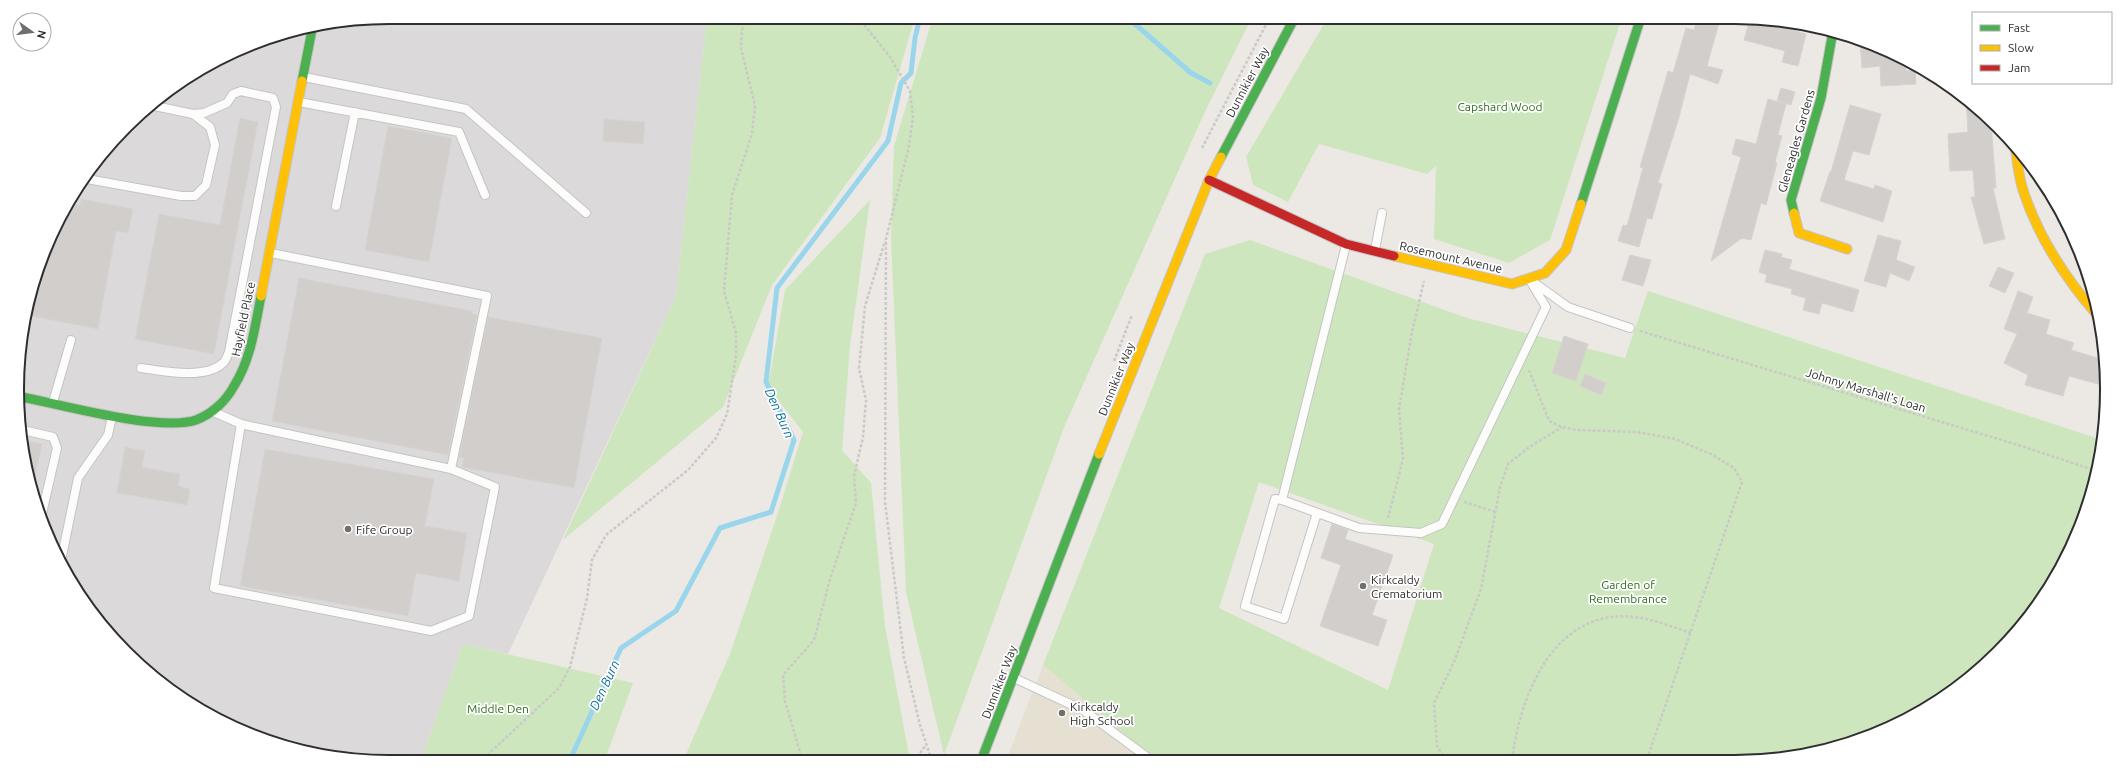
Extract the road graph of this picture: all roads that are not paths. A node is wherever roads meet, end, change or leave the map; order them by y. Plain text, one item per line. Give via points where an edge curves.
1 (1291, 24) edge
2 (1640, 24) edge
3 (312, 32) edge
4 (1832, 37) edge
5 (303, 77) junction
6 (298, 102) junction
7 (159, 107) edge
8 (355, 112) junction
9 (193, 114) junction
10 (2018, 160) edge
11 (91, 180) edge
12 (1209, 180) junction
13 (485, 195) dead end
14 (336, 206) dead end
15 (586, 213) dead end
16 (1382, 213) dead end
17 (1346, 244) junction
18 (1846, 249) dead end
19 (1375, 251) junction
20 (269, 253) junction
21 (1528, 278) junction
22 (2091, 308) edge
23 (1630, 328) road end
24 (71, 340) dead end
25 (141, 368) dead end
26 (24, 397) edge
27 (53, 403) junction
28 (213, 412) junction
29 (112, 414) junction
30 (241, 424) junction
31 (26, 431) edge
32 (451, 469) junction
33 (1282, 500) junction
34 (43, 508) edge
35 (1317, 513) junction
36 (63, 552) edge
37 (1014, 678) junction
38 (983, 755) edge
39 (1144, 755) edge

1 - 12 street, Dunnikier Way
2 - 21 street, Rosemount Avenue via 1566,250 1545,273
3 - 5 street, Hayfield Place
4 - 18 street, Gleneagles Gardens via 1821,98 1791,200 1799,233
5 - 6 street, Hayfield Place
5 - 15 lane via 466,109
6 - 8 lane
6 - 20 street, Hayfield Place
7 - 9 lane
8 - 13 lane via 459,132
8 - 14 lane
9 - 11 lane via 210,127 215,145 206,185 195,196 181,196
9 - 25 lane via 222,106 233,94 241,91 273,98 276,107 229,352 224,363 213,369 194,373
10 - 22 street via 2025,195 2053,257
12 - 17 street, Rosemount Avenue
12 - 37 street, Dunnikier Way via 1102,446
16 - 19 lane
17 - 19 street, Rosemount Avenue
17 - 33 lane
19 - 21 street, Rosemount Avenue via 1512,284
20 - 28 street, Hayfield Place via 247,363 236,385
20 - 32 lane via 487,296
21 - 23 lane via 1568,307
21 - 35 lane via 1546,307 1442,524 1422,533 1359,528
24 - 27 lane
26 - 27 street, Hayfield Place
27 - 29 street, Hayfield Place
28 - 29 street, Hayfield Place via 195,421 177,424
28 - 30 lane
29 - 36 lane via 108,435 78,478
30 - 32 lane
30 - 32 lane via 214,588 431,631 469,616 495,487
31 - 34 lane via 53,437 57,448
33 - 35 lane
33 - 35 lane via 1275,499 1245,606 1284,619
37 - 38 street, Dunnikier Way
37 - 39 lane via 1083,710

